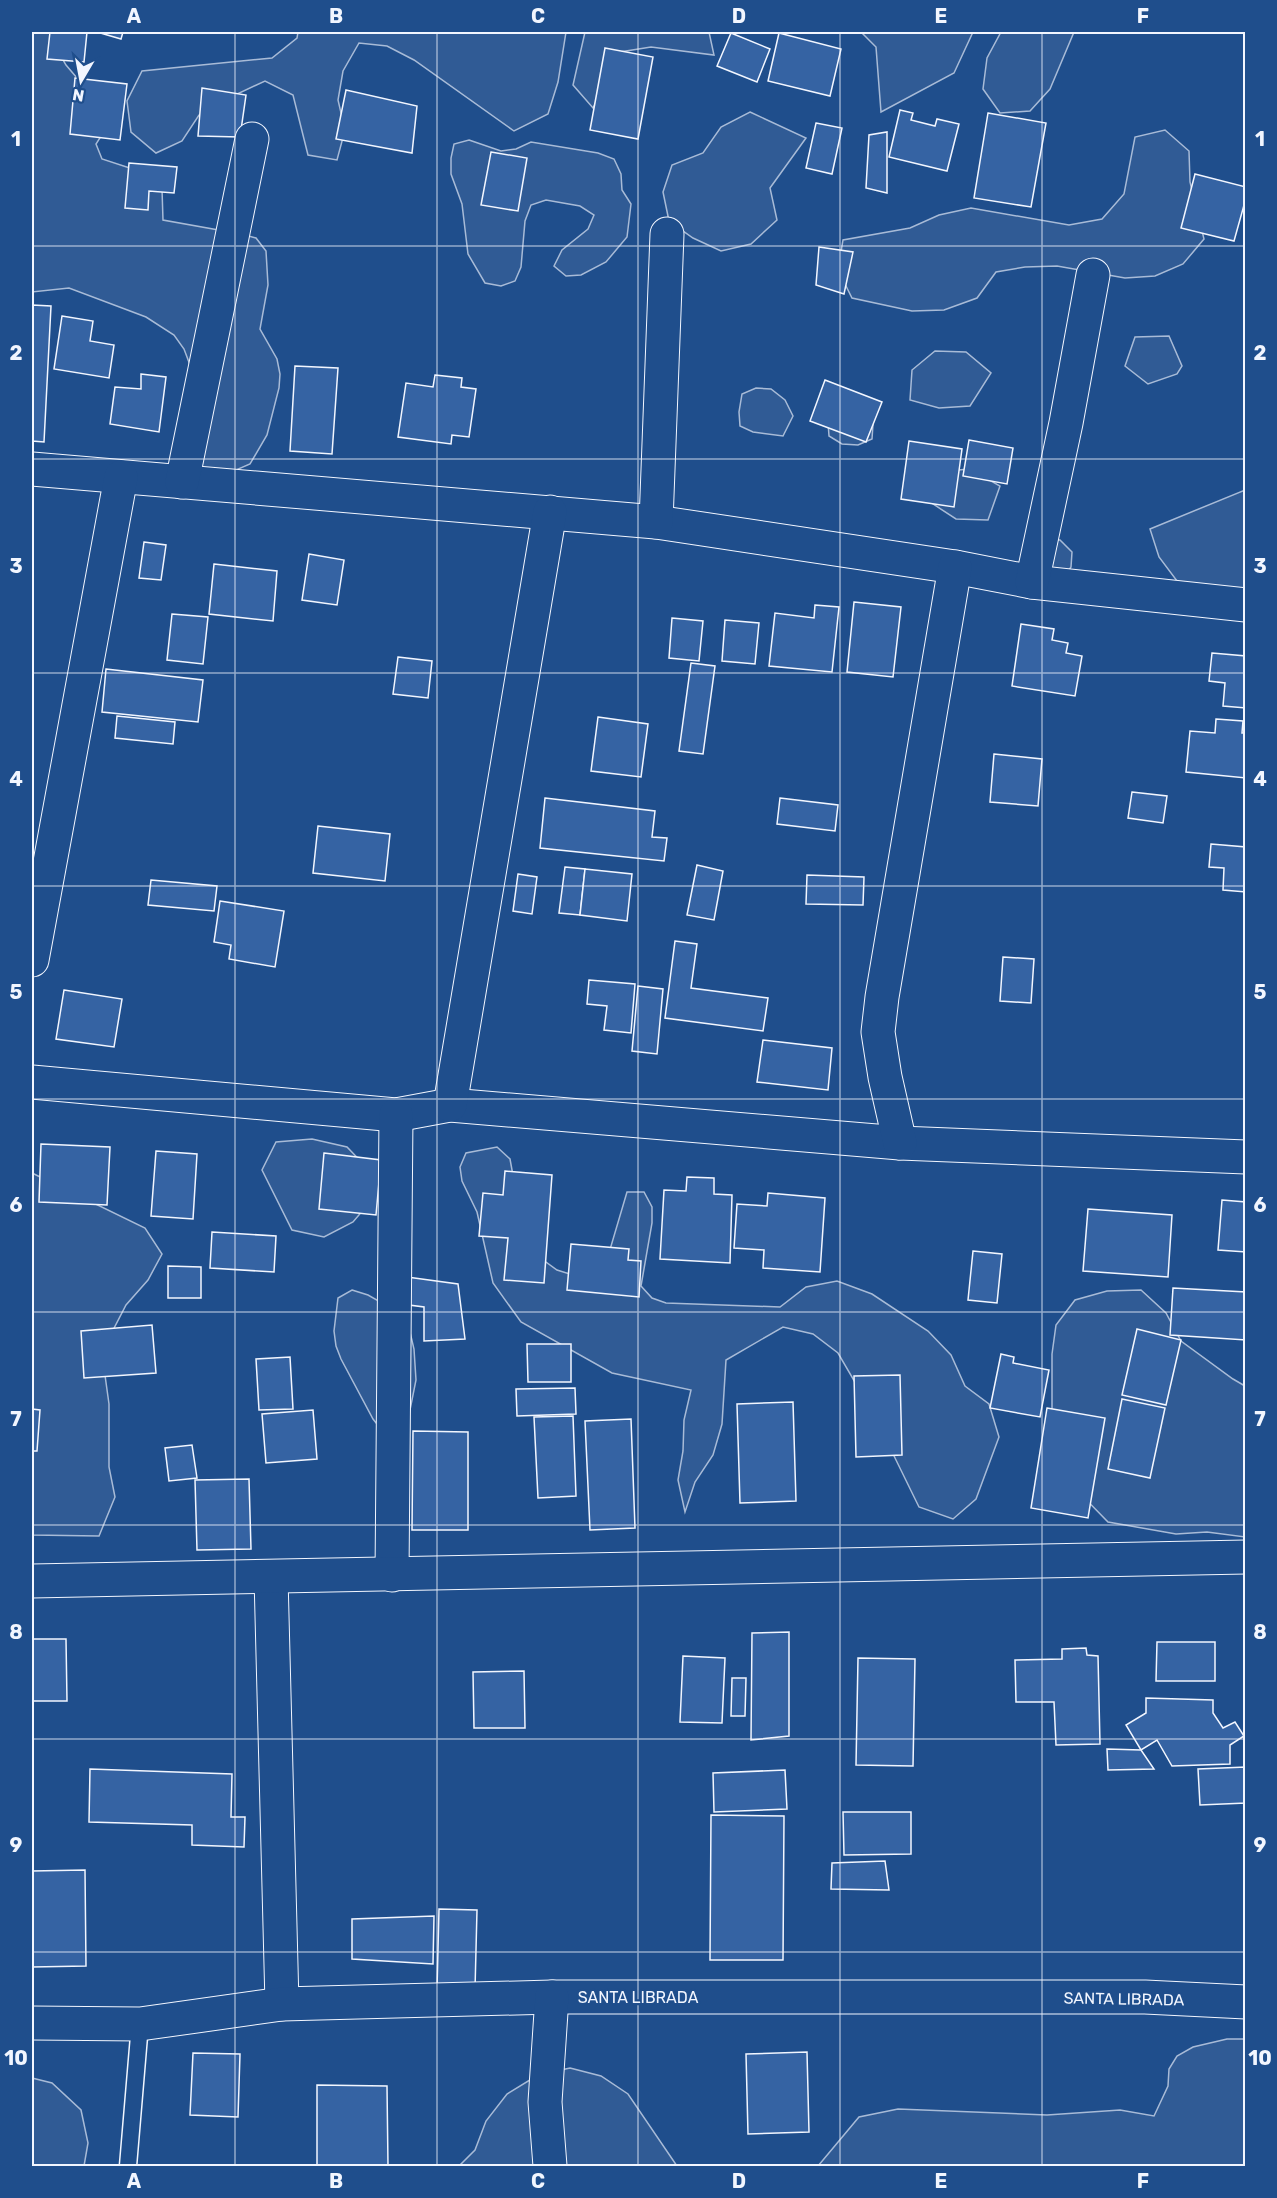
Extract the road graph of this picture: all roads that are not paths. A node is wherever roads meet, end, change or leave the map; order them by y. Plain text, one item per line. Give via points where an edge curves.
1 (252, 139) dead end
2 (667, 234) dead end
3 (1093, 275) dead end
4 (32, 469) edge
5 (121, 477) junction
6 (182, 482) junction
7 (550, 512) junction
8 (656, 522) junction
9 (955, 567) junction
10 (1032, 582) junction
11 (1245, 605) edge
12 (32, 960) edge
13 (32, 1082) edge
14 (450, 1105) junction
15 (396, 1115) junction
16 (900, 1143) junction
17 (1245, 1157) edge
18 (1245, 1557) edge
19 (392, 1575) junction
20 (271, 1577) junction
21 (32, 1581) edge
22 (552, 1997) junction
23 (1245, 2002) edge
24 (282, 2004) junction
25 (32, 2023) edge
26 (140, 2024) junction
27 (128, 2166) edge
28 (550, 2166) edge

1 - 6 street
2 - 8 street
3 - 10 street
4 - 5 street
5 - 6 street
5 - 12 street
6 - 7 street
7 - 8 street
7 - 14 street
8 - 9 street
9 - 10 street
9 - 16 street via 882,997 879,1032
10 - 11 street
13 - 15 street
14 - 15 street
14 - 16 street
15 - 19 street
16 - 17 street
18 - 19 street
19 - 20 street
20 - 21 street
20 - 24 street
22 - 23 street, SANTA LIBRADA via 1145,1997
22 - 24 street, SANTA LIBRADA
22 - 28 street via 545,2102
24 - 26 street, SANTA LIBRADA
25 - 26 street, SANTA LIBRADA
26 - 27 lane

